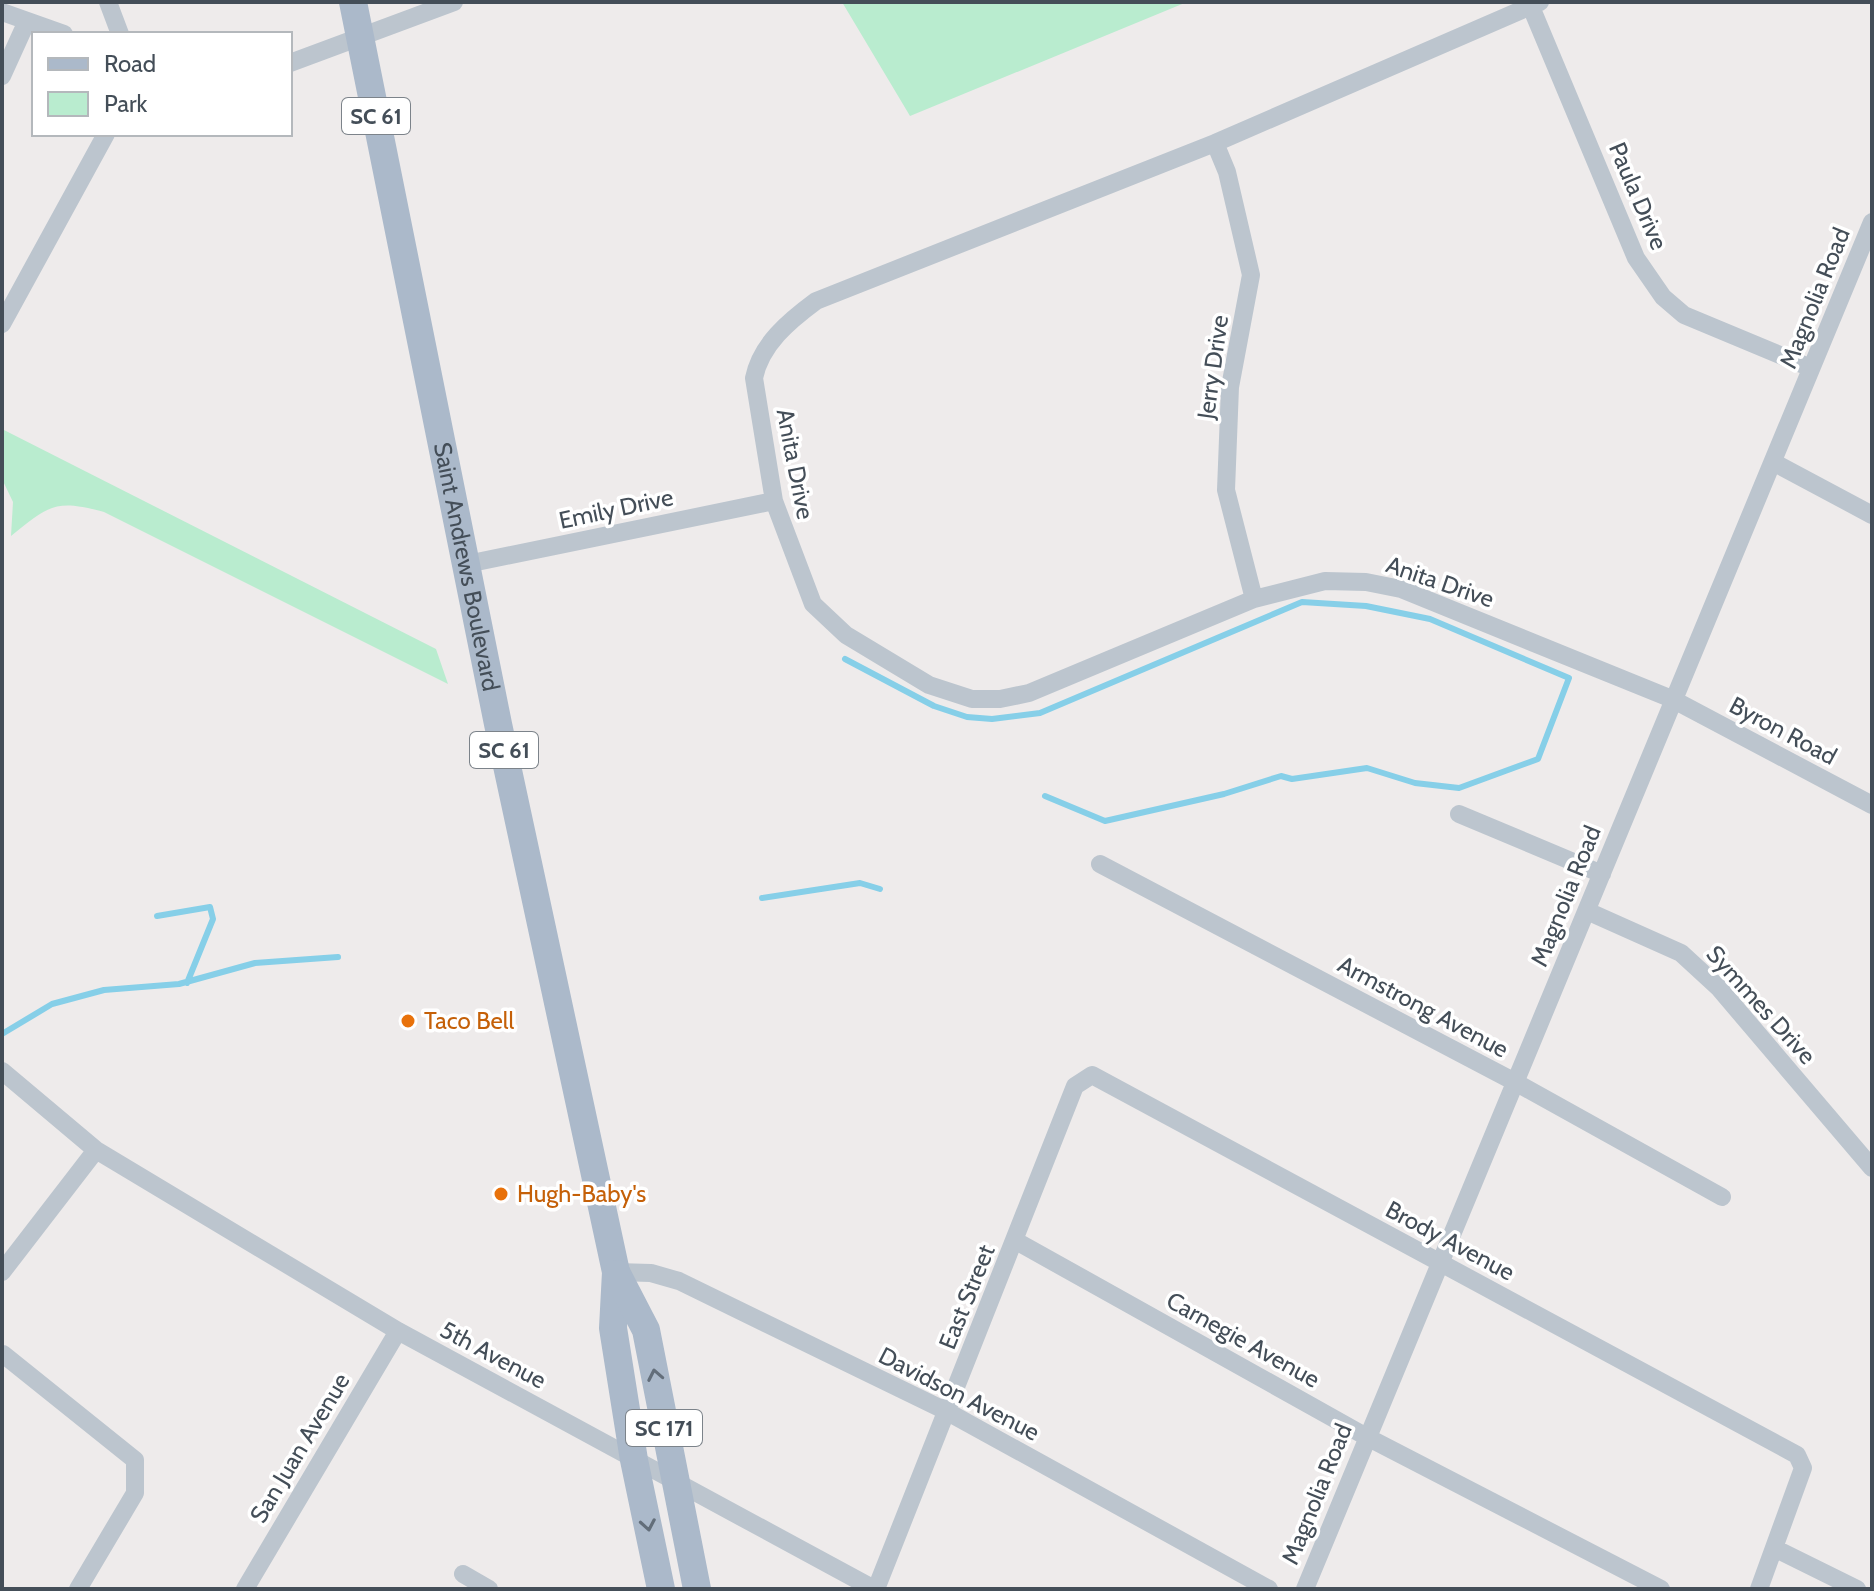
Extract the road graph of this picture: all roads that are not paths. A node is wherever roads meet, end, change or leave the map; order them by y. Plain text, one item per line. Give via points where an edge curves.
1 (108, 2) edge
2 (353, 2) edge
3 (454, 2) edge
4 (1533, 3) edge
5 (2, 12) edge
6 (27, 21) junction
7 (58, 32) edge
8 (119, 32) edge
9 (360, 39) junction
10 (292, 62) edge
11 (2, 76) edge
12 (105, 136) edge
13 (1215, 143) junction
14 (1871, 225) edge
15 (2, 324) edge
16 (1811, 368) junction
17 (1773, 462) junction
18 (774, 501) junction
19 (1872, 515) edge
20 (467, 564) junction
21 (1254, 599) junction
22 (1672, 699) junction
23 (1872, 805) edge
24 (1459, 814) dead end
25 (1100, 864) dead end
26 (1602, 874) junction
27 (1587, 911) junction
28 (2, 1071) edge
29 (1092, 1075) joint
30 (1515, 1082) junction
31 (96, 1150) junction
32 (1872, 1168) edge
33 (1722, 1197) dead end
34 (1016, 1241) junction
35 (1442, 1265) junction
36 (2, 1272) edge
37 (616, 1272) junction
38 (398, 1331) junction
39 (2, 1354) edge
40 (946, 1411) junction
41 (1365, 1436) junction
42 (634, 1460) junction
43 (675, 1482) junction
44 (1776, 1549) junction
45 (463, 1574) dead end
46 (83, 1587) edge
47 (245, 1589) edge
48 (489, 1589) edge
49 (661, 1589) edge
50 (697, 1589) edge
51 (875, 1589) edge
52 (1269, 1589) edge
53 (1305, 1589) edge
54 (1661, 1589) edge
55 (1759, 1589) edge
56 (1857, 1589) edge

1 - 8 street
2 - 9 main road, Saint Andrews Boulevard / SC 61
3 - 9 street
4 - 13 street, Anita Drive
4 - 16 street, Paula Drive via 1636,258 1663,297 1684,315
5 - 6 street
6 - 7 street
6 - 11 street
9 - 10 street
9 - 20 main road, Saint Andrews Boulevard / SC 61
12 - 15 street
13 - 18 street, Anita Drive via 816,301 796,316 758,359 754,378
13 - 21 street, Jerry Drive via 1251,275 1230,387 1226,490
14 - 16 street, Magnolia Road
16 - 17 street, Magnolia Road
17 - 19 street
17 - 22 street, Magnolia Road
18 - 20 street, Emily Drive
18 - 21 street, Anita Drive via 813,604 846,635 929,685 972,699 1029,693
20 - 37 main road, Saint Andrews Boulevard / SC 61
21 - 22 street, Anita Drive via 1325,581 1401,589
22 - 23 street, Byron Road
22 - 26 street, Magnolia Road
24 - 26 street
25 - 30 street, Armstrong Avenue
26 - 27 street, Magnolia Road
27 - 30 street, Magnolia Road
27 - 32 street, Symmes Drive via 1690,961
28 - 31 street, 5th Avenue
29 - 34 street, East Street via 1075,1086
29 - 35 street, Brody Avenue
30 - 33 street, Armstrong Avenue
30 - 35 street, Magnolia Road
31 - 36 street
31 - 38 street, 5th Avenue
34 - 40 street, East Street
34 - 41 street, Carnegie Avenue
35 - 41 street, Magnolia Road
35 - 44 street, Brody Avenue via 1797,1455 1803,1468
37 - 40 street, Davidson Avenue via 679,1281
37 - 42 main road, Saint Andrews Boulevard / SC 171 via 613,1328
43 -> 37 main road, Saint Andrews Boulevard / SC 171 via 646,1330
38 - 42 street, 5th Avenue
38 - 47 street, San Juan Avenue
39 - 46 street via 135,1460 135,1493
40 - 51 street, East Street
40 - 52 street, Davidson Avenue
41 - 53 street, Magnolia Road
41 - 54 street, Carnegie Avenue
42 - 43 street, 5th Avenue
42 -> 49 main road, Saint Andrews Boulevard / SC 171
43 - 50 main road, Saint Andrews Boulevard / SC 171
43 - 51 street, 5th Avenue
44 - 55 street
44 - 56 street
45 - 48 street

